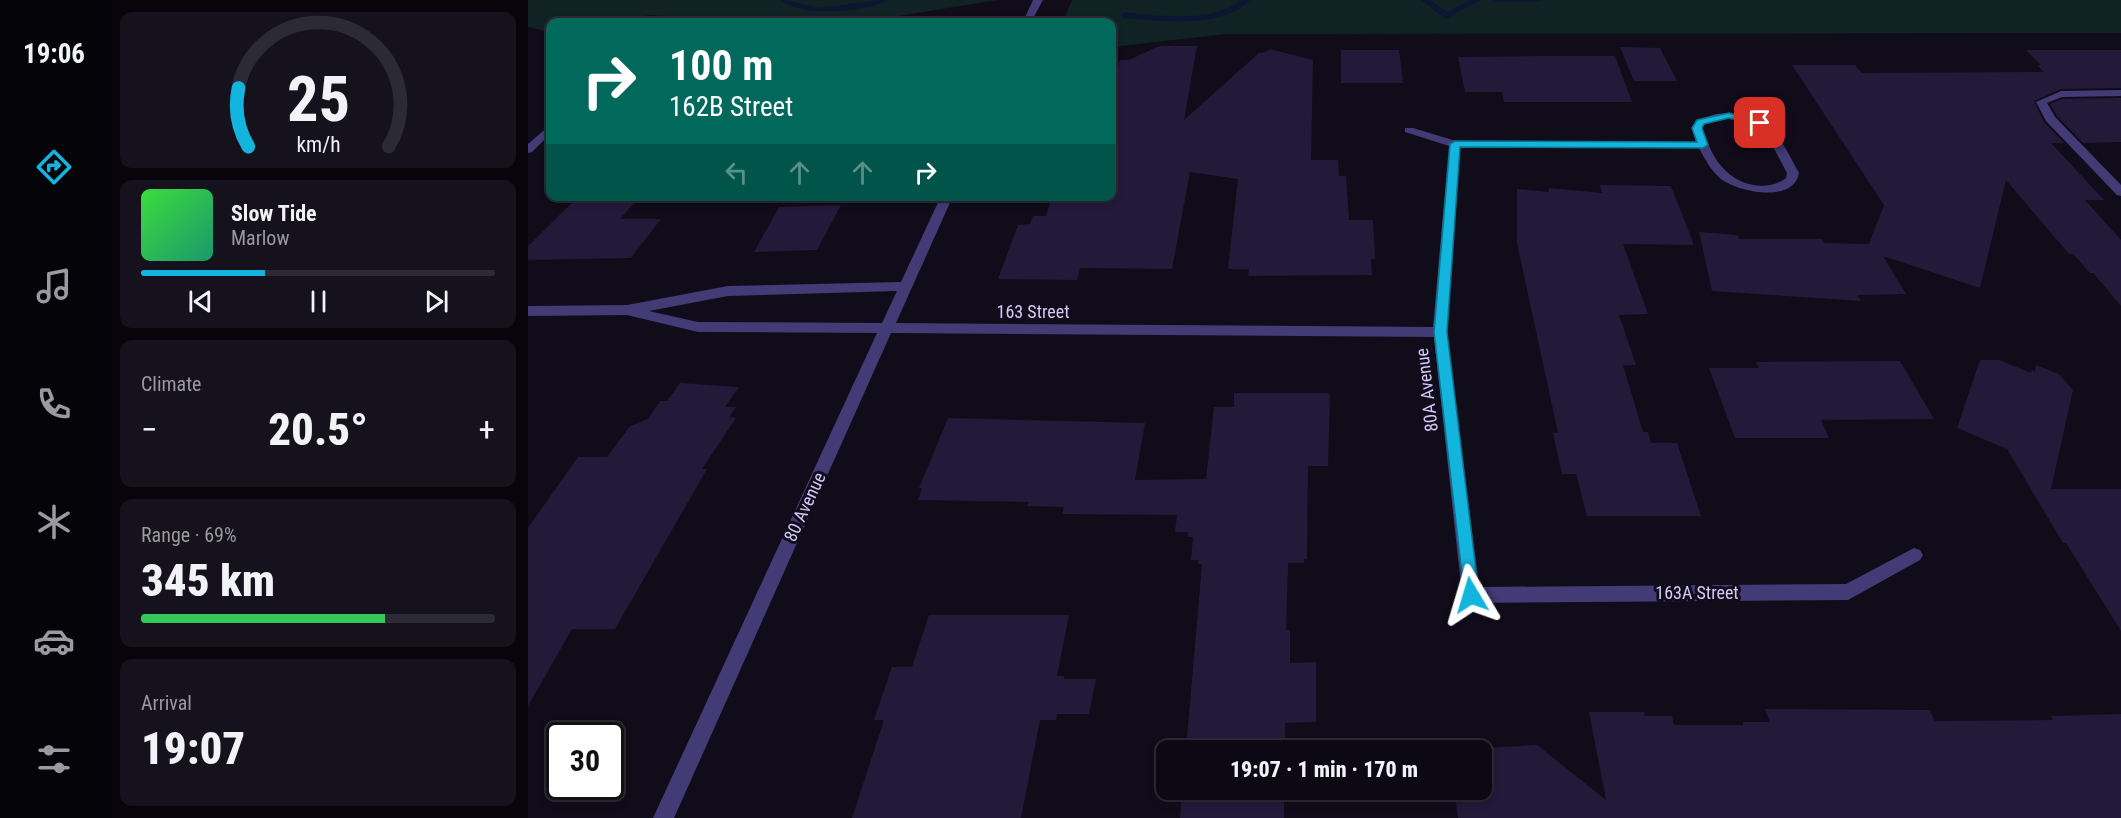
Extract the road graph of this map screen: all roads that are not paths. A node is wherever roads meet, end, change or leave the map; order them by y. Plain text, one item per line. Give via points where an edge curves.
1 (1038, 0) edge
2 (1029, 18) edge
3 (2121, 93) edge
4 (1409, 130) dead end
5 (546, 132) edge
6 (1455, 144) junction
7 (1703, 145) junction
8 (528, 150) edge
9 (2121, 192) edge
10 (945, 201) edge
11 (906, 286) junction
12 (627, 310) junction
13 (528, 311) edge
14 (886, 329) junction
15 (1440, 332) junction
16 (1914, 555) dead end
17 (1471, 595) joint
18 (663, 818) edge

1 - 2 street
3 - 9 street via 2061,93 2042,102 2050,119
4 - 6 street
5 - 8 street
6 - 7 street
6 - 15 street, 80A Avenue
7 - 7 street via 1719,171 1744,185 1780,189 1792,180 1793,173 1768,130 1750,119 1718,116 1700,122 1697,128
10 - 11 street, 80 Avenue
11 - 12 street, 163 Street via 728,291
11 - 14 street, 80 Avenue
12 - 13 street, 163 Street
12 - 14 street, 163 Street via 698,327
14 - 15 street, 163 Street
14 - 18 street, 80 Avenue
15 - 17 street, 80A Avenue
16 - 17 street, 163A Street via 1848,592

